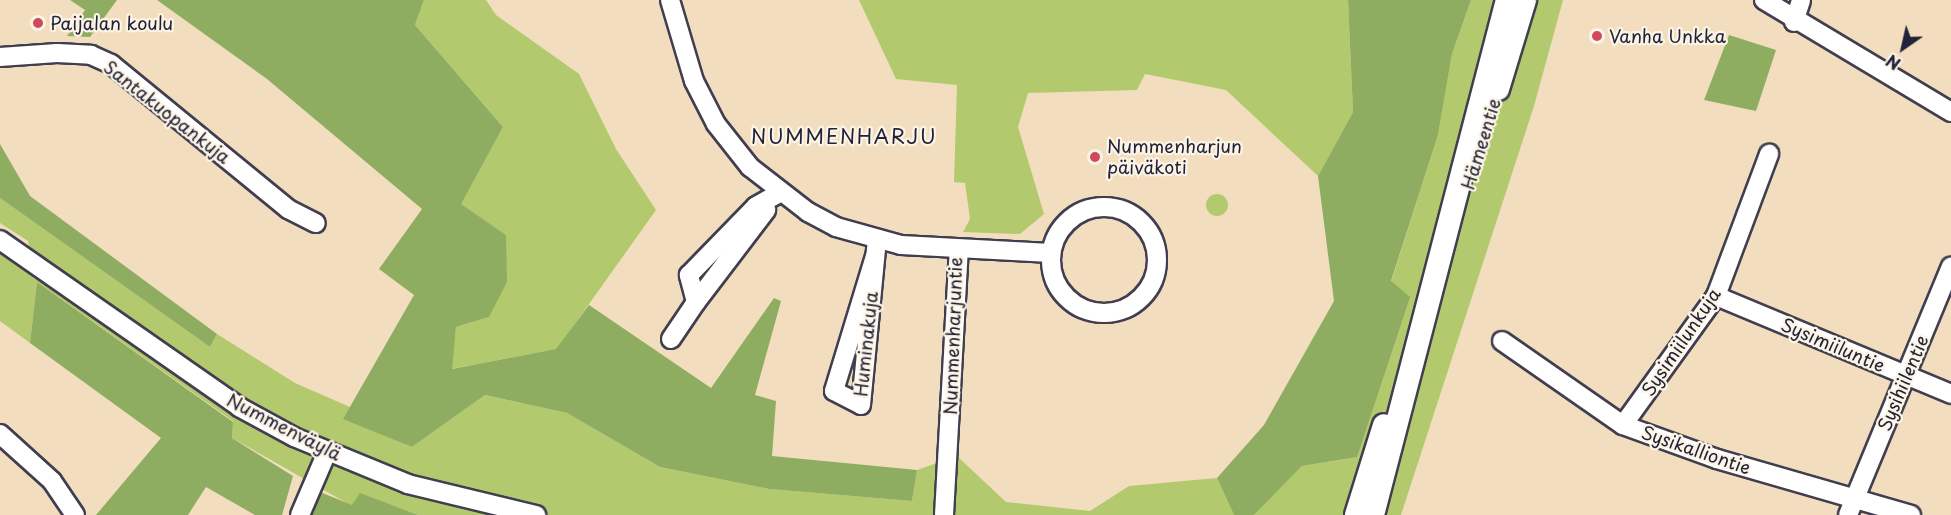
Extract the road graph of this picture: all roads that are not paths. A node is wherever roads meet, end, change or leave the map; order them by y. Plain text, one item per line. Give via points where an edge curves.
1 (670, 0) edge
2 (1507, 0) edge
3 (1525, 0) edge
4 (1764, 0) edge
5 (1801, 0) edge
6 (1794, 22) junction
7 (0, 57) edge
8 (1951, 112) edge
9 (1769, 154) dead end
10 (776, 196) junction
11 (316, 223) dead end
12 (0, 240) edge
13 (876, 248) junction
14 (959, 249) junction
15 (1051, 253) junction
16 (1951, 266) edge
17 (1716, 296) junction
18 (1430, 298) junction
19 (671, 339) dead end
20 (1502, 341) dead end
21 (1906, 375) junction
22 (1951, 394) edge
23 (1623, 425) junction
24 (0, 434) edge
25 (327, 452) junction
26 (1851, 507) edge
27 (67, 513) edge
28 (300, 515) edge
29 (536, 515) edge
30 (944, 515) edge
31 (1356, 515) edge
32 (1374, 515) edge
33 (1911, 515) edge

1 - 10 street, Nummenharjuntie via 705,105 729,142
2 - 18 main road, Hämeentie
3 - 18 main road, Hämeentie
4 - 6 street
5 - 6 street
6 - 8 street
7 - 11 street, Santakuopankuja via 91,55 111,64 288,210
9 - 17 street, Sysimiilunkuja
10 - 13 street, Nummenharjuntie
10 - 19 street via 756,206 689,275 696,302
12 - 25 street, Nummenväylä via 239,407
13 - 13 street, Huminakuja via 834,392 861,405 869,327
13 - 14 street, Nummenharjuntie
14 - 15 street
14 - 30 street, Nummenharjuntie
15 - 15 street via 1061,292 1095,313 1118,312 1137,302 1151,285 1157,262 1141,222 1110,207 1071,218
16 - 21 street, Sysihiilentie
17 - 21 street, Sysimiiluntie
17 - 23 street, Sysimiilunkuja
18 - 31 main road, Hämeentie
18 - 32 main road, Hämeentie
20 - 23 street, Sysikalliontie
21 - 22 street, Sysimiiluntie
21 - 26 street, Sysihiilentie
23 - 26 street, Sysikalliontie
24 - 27 street via 52,481
25 - 28 street
25 - 29 street, Nummenväylä via 439,494
26 - 33 street, Sysikalliontie

